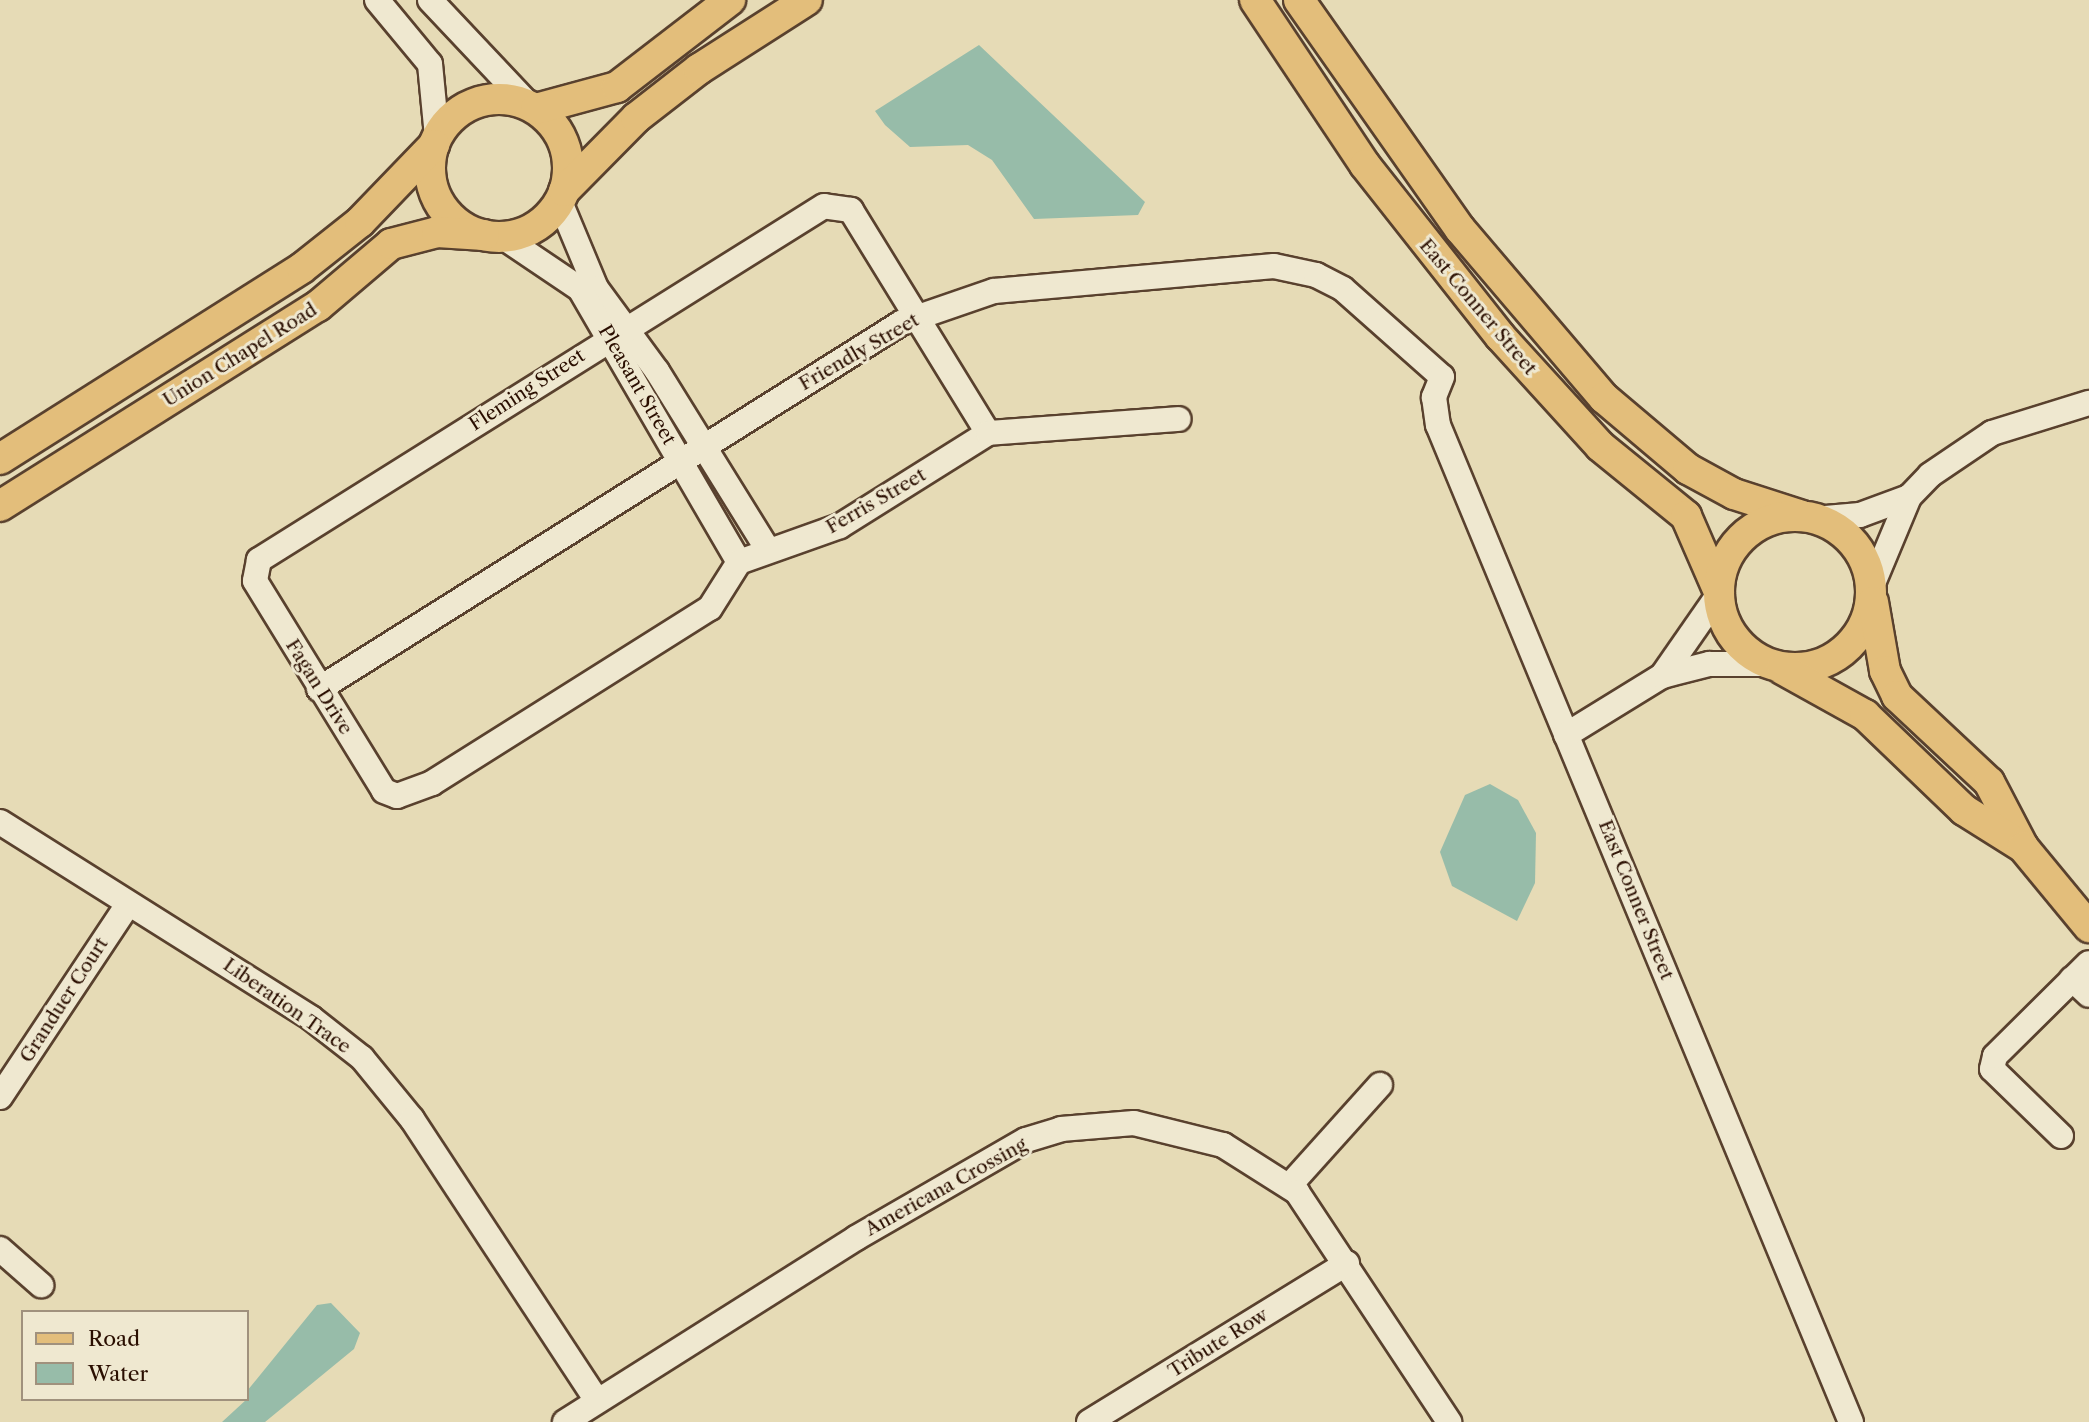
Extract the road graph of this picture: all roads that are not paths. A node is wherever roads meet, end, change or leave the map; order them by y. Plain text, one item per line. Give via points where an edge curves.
1 (377, 0) edge
2 (429, 0) edge
3 (730, 0) edge
4 (807, 0) edge
5 (1255, 0) edge
6 (1298, 0) edge
7 (533, 107) junction
8 (436, 141) junction
9 (562, 197) junction
10 (494, 236) junction
11 (917, 317) junction
12 (617, 333) junction
13 (1442, 377) joint
14 (2089, 403) edge
15 (1178, 419) dead end
16 (988, 433) junction
17 (702, 445) junction
18 (0, 459) edge
19 (680, 460) junction
20 (1909, 497) junction
21 (0, 506) edge
22 (1808, 518) junction
23 (766, 547) junction
24 (739, 562) junction
25 (255, 569) joint
26 (1871, 592) junction
27 (1719, 593) junction
28 (1771, 665) junction
29 (1662, 676) junction
30 (319, 689) junction
31 (1566, 734) junction
32 (397, 796) joint
33 (0, 822) edge
34 (2023, 847) junction
35 (128, 904) junction
36 (2089, 927) edge
37 (2083, 979) edge
38 (1380, 1085) dead end
39 (0, 1097) edge
40 (2061, 1136) dead end
41 (1289, 1186) junction
42 (0, 1249) edge
43 (1348, 1263) junction
44 (41, 1285) dead end
45 (597, 1401) junction
46 (565, 1422) edge
47 (1089, 1422) edge
48 (1449, 1422) edge
49 (1851, 1422) edge

1 - 8 street via 430,64
2 - 7 street
3 - 7 main road via 617,87
4 - 9 main road via 688,77
5 - 27 main road, East Conner Street via 1365,165 1500,336 1600,446 1686,516
6 - 22 main road, East Conner Street via 1460,229 1604,398 1688,469 1746,498
7 - 8 main road via 477,102
7 - 9 main road via 551,121 567,155
8 - 10 main road via 430,164 439,201 466,228
8 - 18 main road, Union Chapel Road via 360,222 302,268
9 - 10 main road via 536,226
9 - 12 street, Pleasant Street
10 - 12 street, Pleasant Street via 580,289
10 - 21 main road, Union Chapel Road via 436,232 391,244 318,306
11 - 12 street, Fleming Street via 844,205 814,209
11 - 13 street, Friendly Street via 994,291 1292,267 1343,289
11 - 16 street
11 - 17 street, Friendly Street
12 - 17 street, Pleasant Street
12 - 19 street, Pleasant Street
12 - 25 street, Fleming Street via 259,560
13 - 31 street, East Conner Street via 1434,397 1438,425
14 - 20 street via 1992,433 1948,460
15 - 16 street, Ferris Street
16 - 23 street, Ferris Street via 840,526
17 - 19 street, Friendly Street
17 - 23 street, Pleasant Street
19 - 24 street, Pleasant Street
19 - 30 street, Friendly Street
20 - 22 street via 1860,515
20 - 26 street
22 - 26 main road via 1848,537
22 - 27 main road via 1751,530 1727,557
23 - 24 street, Ferris Street
24 - 32 street, Ferris Street via 710,608 432,783
25 - 30 street, Fagan Drive via 259,594
26 - 28 main road via 1864,625 1846,650 1805,668
26 - 34 main road via 1885,671 1897,695 1989,782
27 - 28 main road via 1728,629
27 - 29 street
28 - 29 street via 1709,664
28 - 34 main road via 1866,715 1964,810
29 - 31 street
30 - 32 street, Fagan Drive via 384,791
31 - 49 street, East Conner Street
33 - 35 street, Liberation Trace
34 - 36 main road
35 - 39 street, Granduer Court
35 - 45 street, Liberation Trace via 311,1018 389,1087
37 - 40 street via 1995,1056 1992,1069
38 - 41 street
41 - 43 street, Americana Crossing
41 - 45 street, Americana Crossing via 1223,1145 1179,1130 1094,1124 1026,1140 856,1238
42 - 44 street
43 - 47 street, Tribute Row
43 - 48 street, Americana Crossing
45 - 46 street, Americana Crossing

